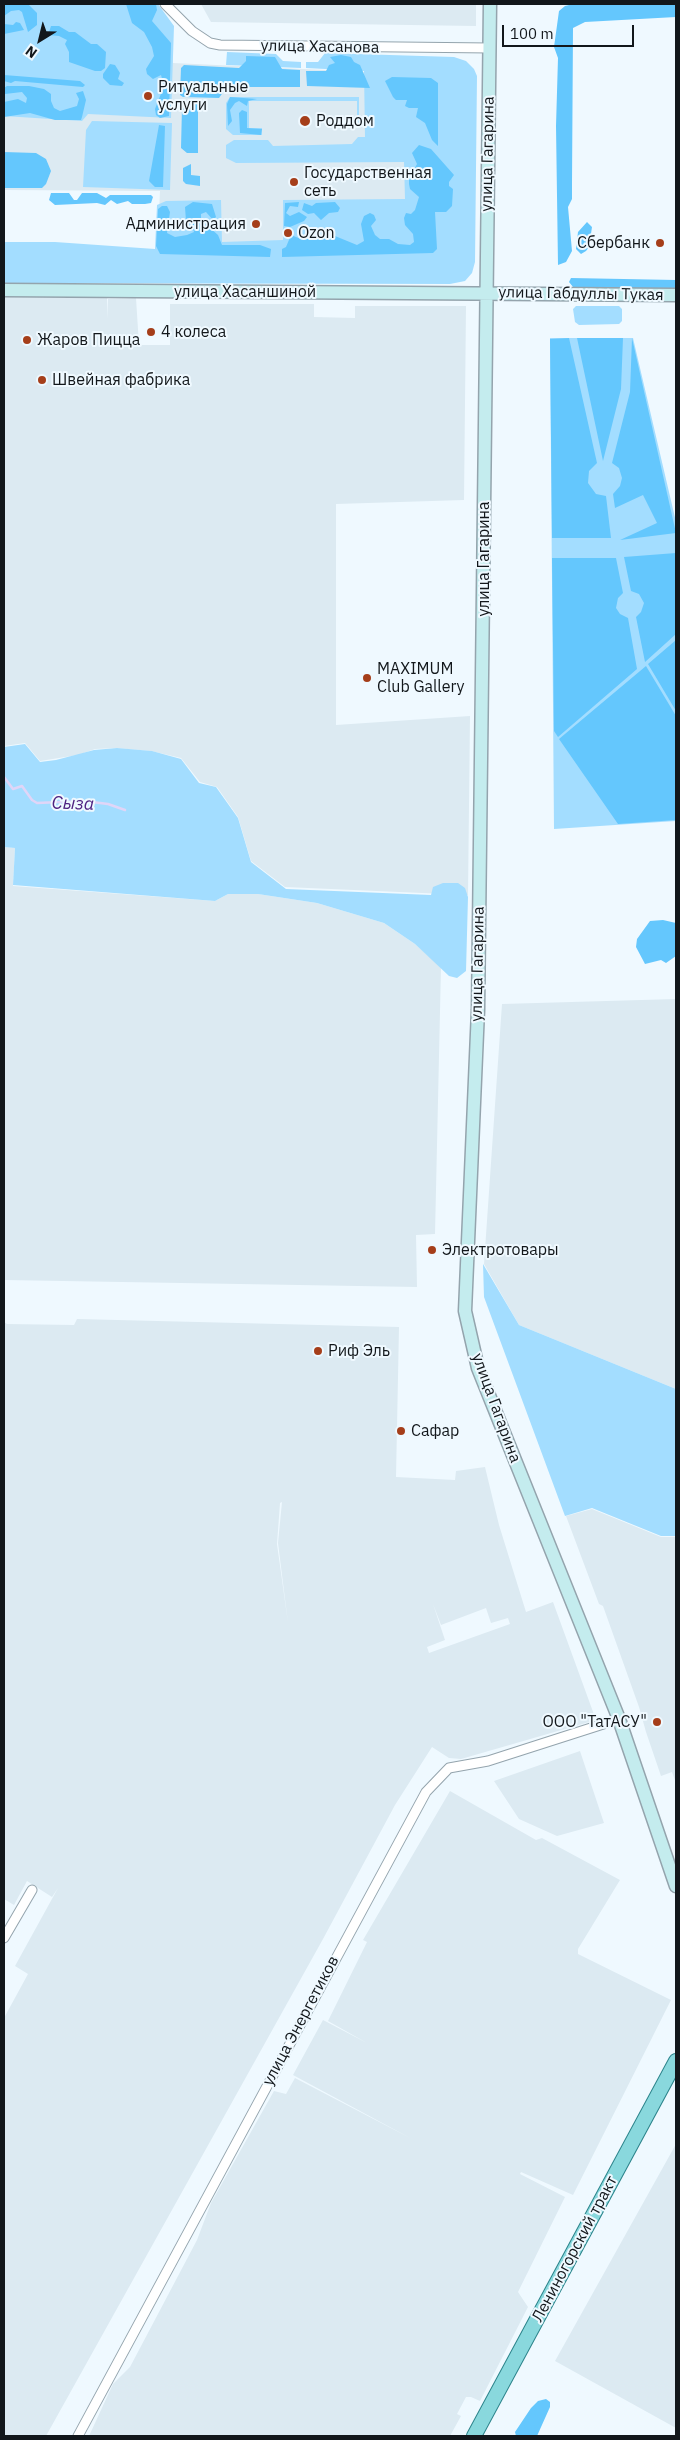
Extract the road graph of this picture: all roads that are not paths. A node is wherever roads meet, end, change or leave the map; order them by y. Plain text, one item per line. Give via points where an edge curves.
1 (165, 4) edge
2 (490, 4) edge
3 (490, 48) junction
4 (4, 290) edge
5 (486, 293) junction
6 (676, 295) edge
7 (619, 1720) junction
8 (676, 1886) edge
9 (32, 1890) dead end
10 (4, 1938) edge
11 (676, 2061) edge
12 (78, 2436) edge
13 (474, 2436) edge

1 - 3 street, улица Хасанова via 192,31 220,45
2 - 3 street, улица Гагарина
3 - 5 street, улица Гагарина
4 - 5 street, улица Хасаншиной
5 - 6 street, улица Габдуллы Тукая
5 - 7 street, улица Гагарина via 478,1010 465,1311 478,1368
7 - 8 street, улица Гагарина
7 - 12 street, улица Энергетиков via 488,1761 449,1768 426,1792
9 - 10 street
11 - 13 main road, Лениногорский тракт

